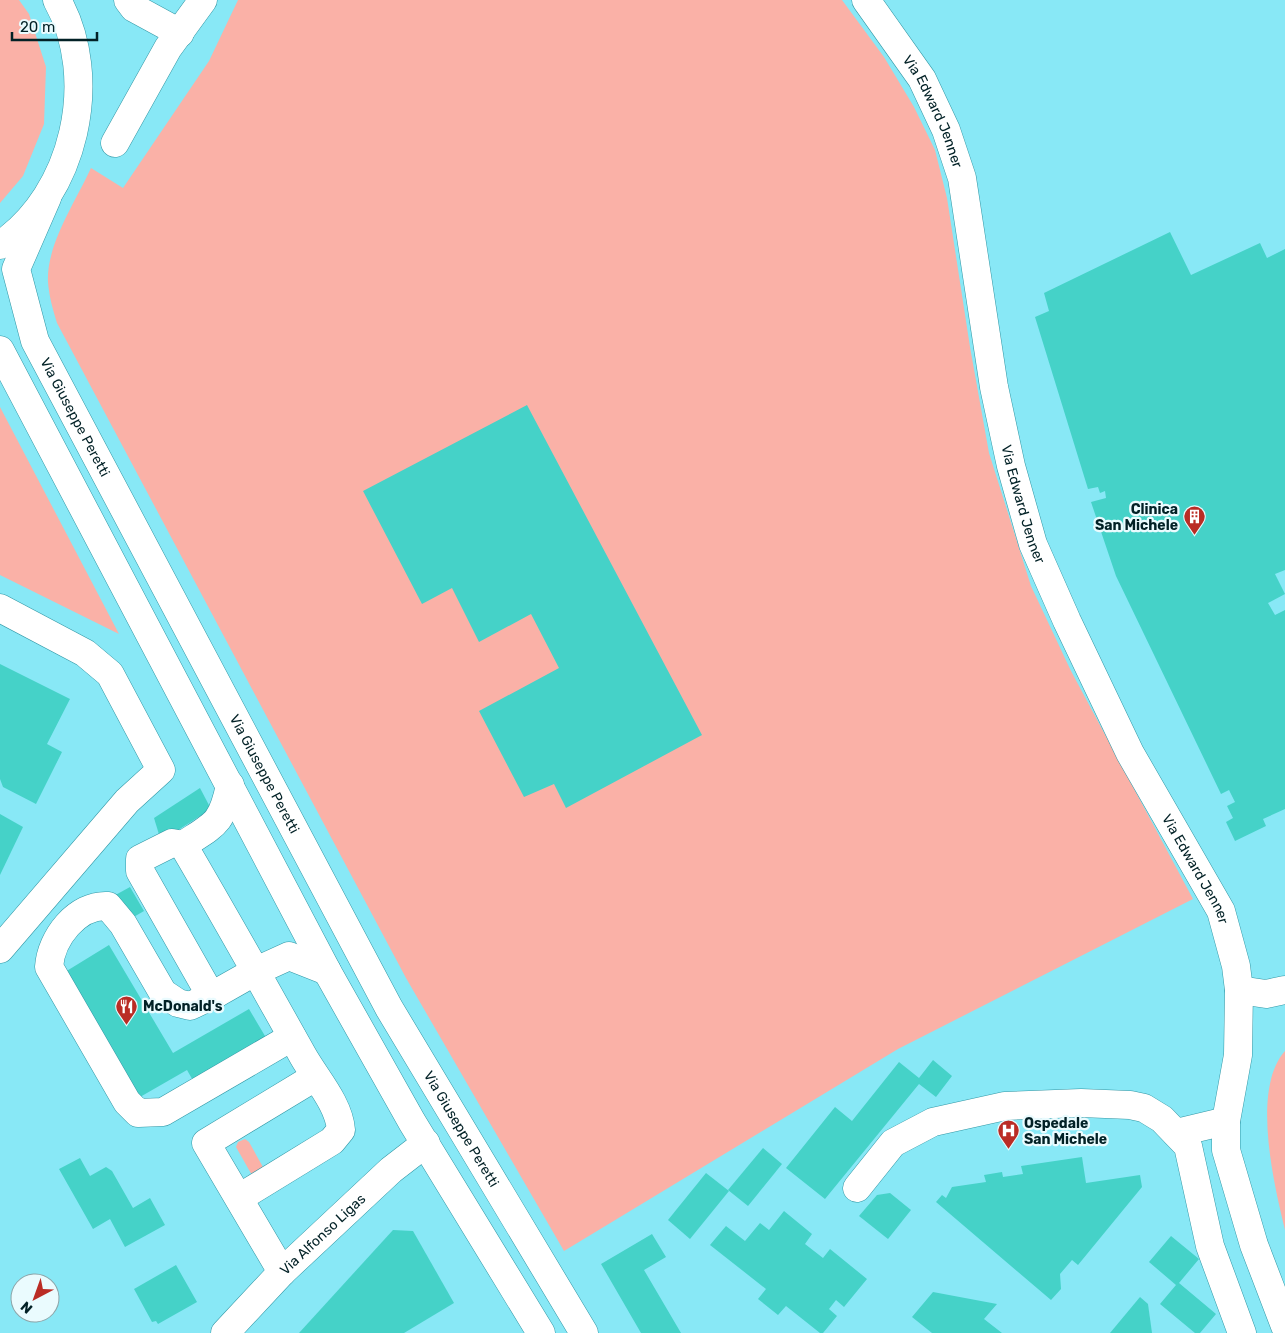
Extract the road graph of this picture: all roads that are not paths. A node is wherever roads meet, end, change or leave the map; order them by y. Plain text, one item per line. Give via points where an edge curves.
1 (57, 0) edge
2 (128, 0) edge
3 (203, 0) edge
4 (866, 0) edge
5 (180, 33) junction
6 (115, 143) dead end
7 (47, 198) junction
8 (0, 245) edge
9 (0, 350) edge
10 (0, 608) edge
11 (230, 785) junction
12 (183, 845) junction
13 (0, 949) edge
14 (256, 971) junction
15 (327, 971) junction
16 (1239, 990) junction
17 (1285, 990) edge
18 (217, 993) junction
19 (292, 1037) junction
20 (315, 1077) junction
21 (1226, 1121) junction
22 (1176, 1133) junction
23 (426, 1144) junction
24 (857, 1188) dead end
25 (239, 1198) junction
26 (282, 1272) junction
27 (1285, 1326) edge
28 (225, 1333) edge
29 (541, 1333) edge
30 (584, 1333) edge
31 (1242, 1333) edge

1 - 7 street, Via Giuseppe Peretti via 67,18 80,79 73,141
2 - 5 street via 134,8
3 - 5 street
4 - 16 street, Via Edward Jenner via 922,79 946,130 962,178 994,386 1011,466 1034,544 1130,753 1221,911
5 - 6 street via 168,48
7 - 8 street via 13,236
7 - 30 street, Via Giuseppe Peretti via 16,269 35,341 389,1008
9 - 11 street
10 - 13 street via 86,653 110,674 161,770 127,801
11 - 12 street via 225,810 218,819
11 - 15 street
12 - 14 street
12 - 18 street via 172,842 140,858 140,871 206,989
14 - 15 street via 289,956
14 - 18 street
14 - 19 street
15 - 23 street
16 - 17 street via 1266,994
16 - 21 street, Via Edward Jenner via 1238,1055
18 - 19 street via 190,1006 162,993 123,924 108,906 97,905 71,922 55,941 49,958 49,967 127,1102 138,1113 163,1112
19 - 20 street
20 - 25 street via 340,1118 341,1130 332,1141
20 - 25 street via 206,1143
21 - 22 street
21 - 27 street, Via Edward Jenner via 1226,1150 1254,1245
22 - 24 street via 1144,1108 1130,1105 1005,1106 932,1122 893,1143
22 - 31 street via 1188,1146 1210,1246
23 - 26 street, Via Alfonso Ligas via 391,1170
23 - 29 street
25 - 26 street
26 - 28 street, Via Alfonso Ligas

